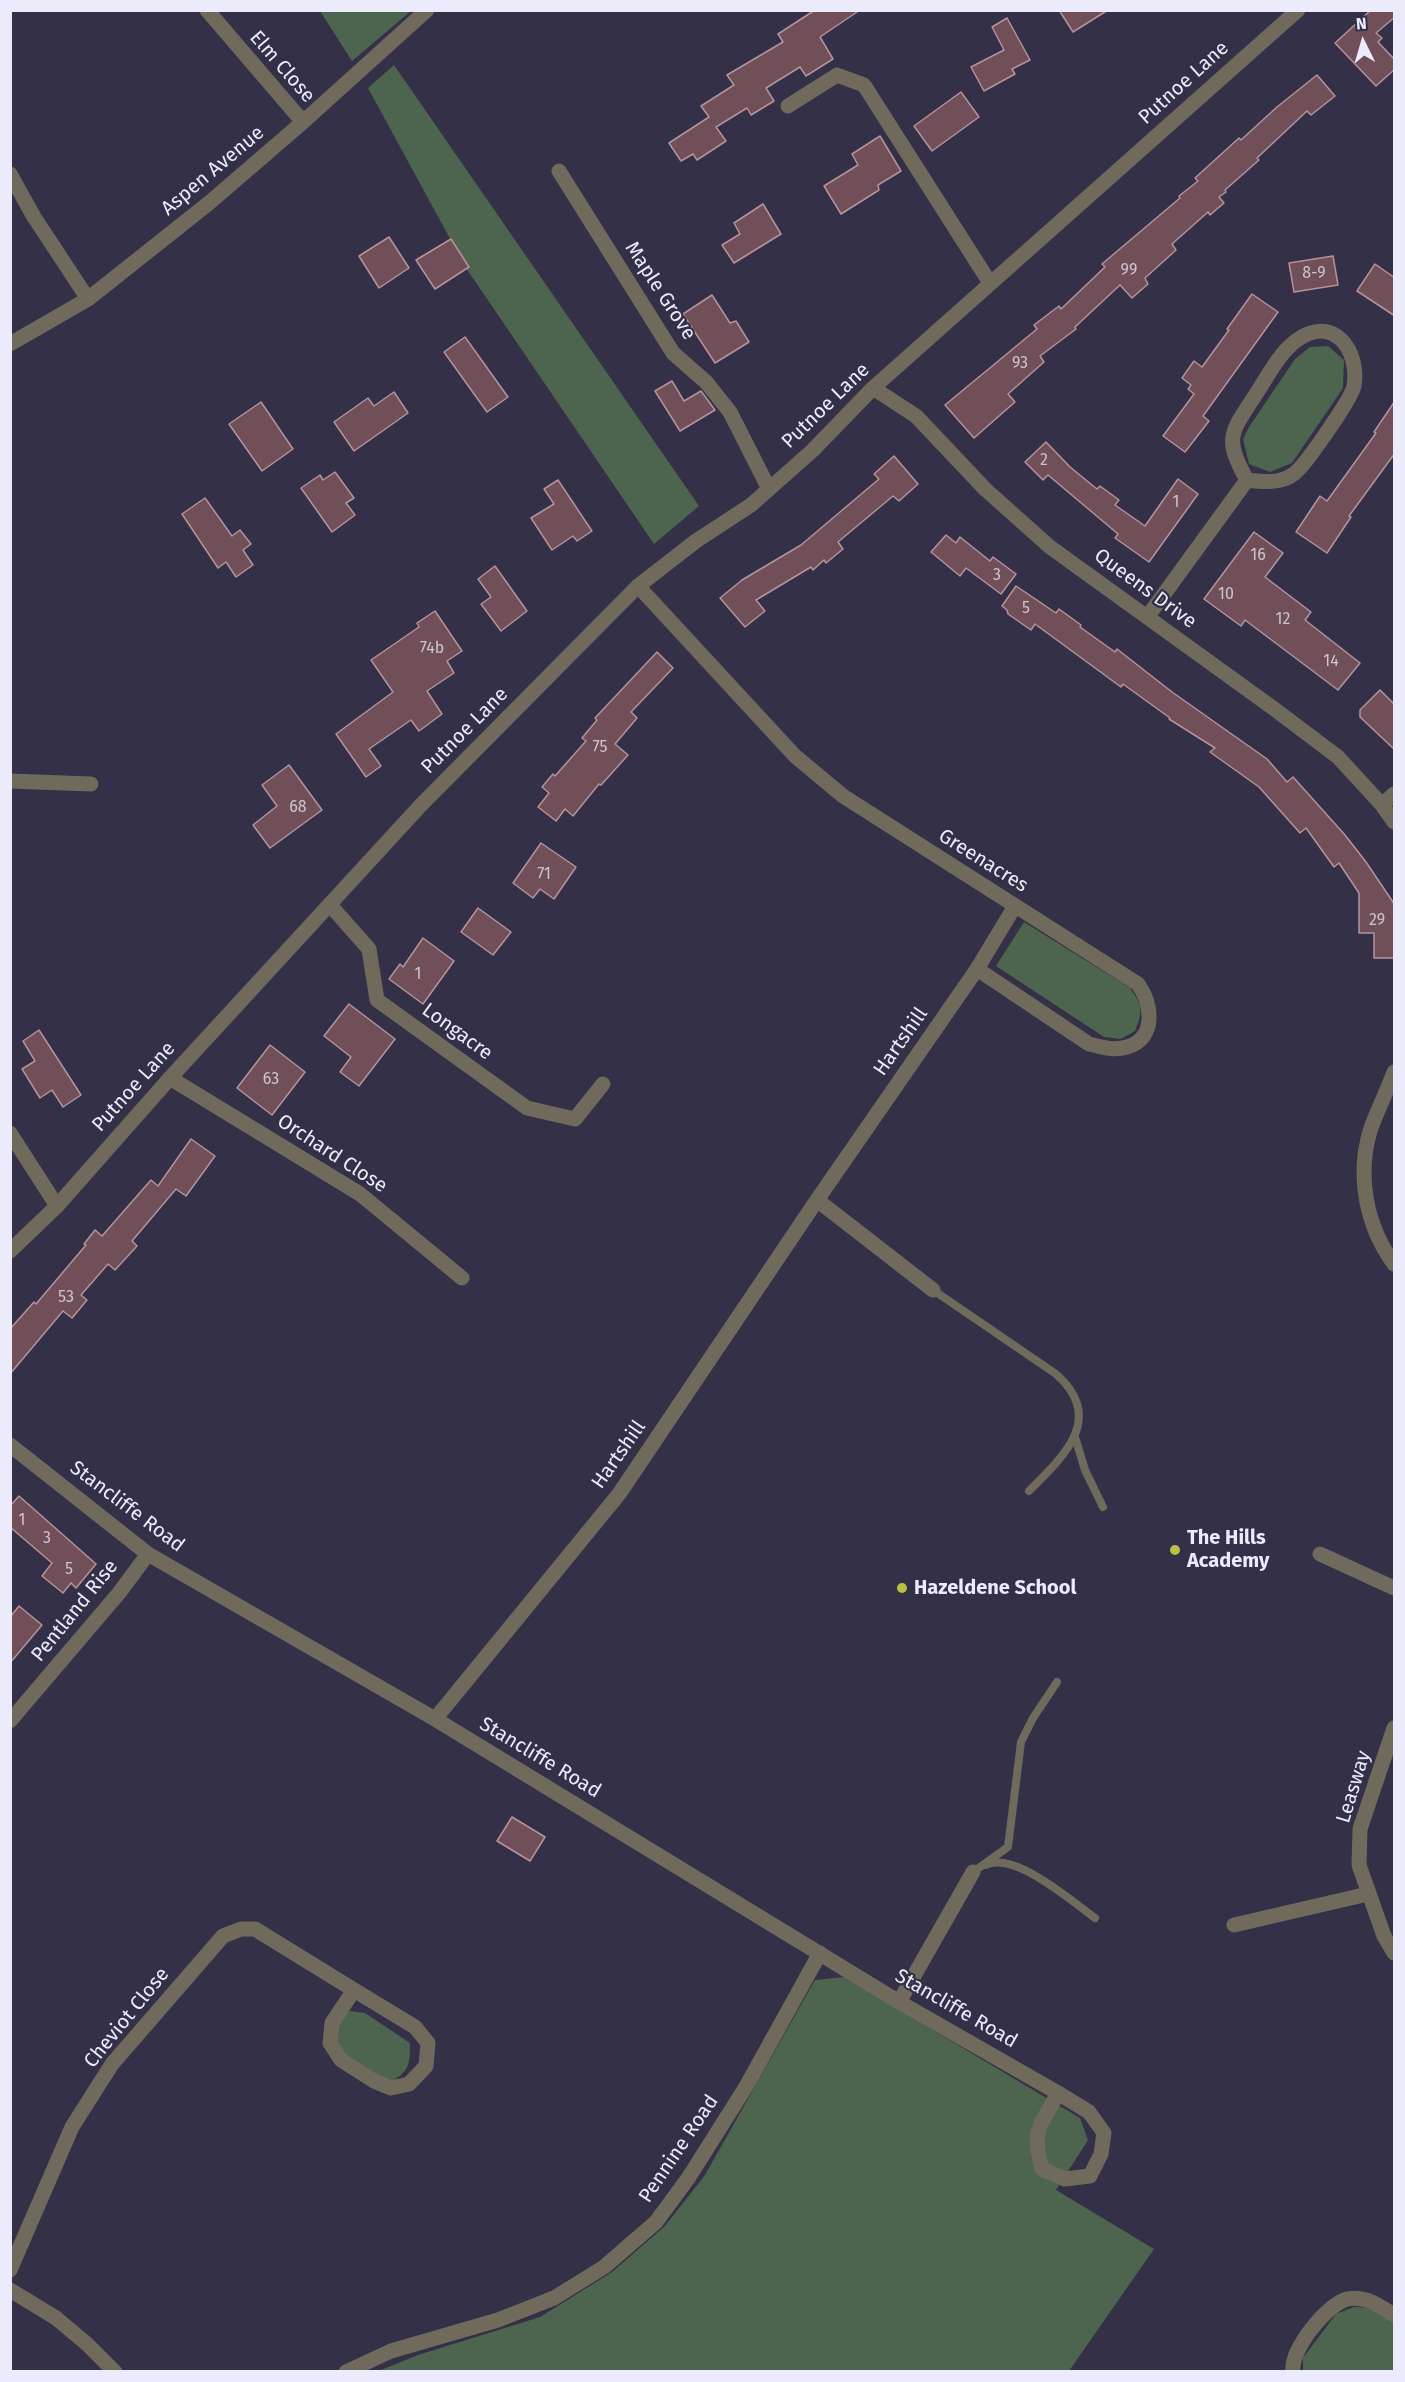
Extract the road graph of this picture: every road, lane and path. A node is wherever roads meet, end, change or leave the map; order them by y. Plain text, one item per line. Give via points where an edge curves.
1 (207, 10) edge
2 (427, 10) edge
3 (1298, 10) edge
4 (788, 106) dead end
5 (303, 122) junction
6 (559, 171) dead end
7 (10, 174) edge
8 (990, 283) junction
9 (88, 299) junction
10 (10, 344) edge
11 (873, 388) junction
12 (1247, 480) junction
13 (769, 489) junction
14 (638, 586) junction
15 (1148, 616) junction
16 (10, 781) edge
17 (92, 784) dead end
18 (1395, 794) edge
19 (1382, 805) junction
20 (1395, 822) edge
21 (330, 905) junction
22 (1015, 906) junction
23 (977, 969) junction
24 (1395, 1072) edge
25 (170, 1078) junction
26 (603, 1084) dead end
27 (10, 1133) edge
28 (817, 1200) junction
29 (57, 1206) junction
30 (10, 1251) edge
31 (1395, 1264) edge
32 (462, 1278) dead end
33 (933, 1290) joint
34 (1075, 1437) junction
35 (10, 1445) edge
36 (1029, 1491) dead end
37 (1103, 1507) dead end
38 (148, 1554) junction
39 (1320, 1554) dead end
40 (1395, 1588) edge
41 (1057, 1682) dead end
42 (435, 1719) junction
43 (10, 1721) edge
44 (1395, 1728) edge
45 (972, 1872) junction
46 (1368, 1894) junction
47 (1095, 1918) dead end
48 (1234, 1925) dead end
49 (820, 1953) junction
50 (1395, 1953) edge
51 (354, 1990) junction
52 (899, 2002) junction
53 (1058, 2093) junction
54 (10, 2270) edge
55 (10, 2290) edge
56 (1395, 2315) edge
57 (115, 2372) edge
58 (346, 2372) edge
59 (1293, 2372) edge

1 - 5 street, Elm Close
2 - 5 street, Aspen Avenue
3 - 8 street, Putnoe Lane
4 - 8 street via 837,75 864,85
5 - 9 street, Aspen Avenue
6 - 13 street, Maple Grove via 673,353 706,382 730,412
7 - 9 street
8 - 11 street, Putnoe Lane
9 - 10 street, Aspen Avenue
11 - 13 street, Putnoe Lane
11 - 15 street, Queens Drive via 916,416 984,489 1050,547
12 - 12 street via 1231,441 1239,421 1284,351 1311,332 1333,333 1347,344 1355,365 1354,389 1295,473 1277,482
12 - 15 street
13 - 14 street, Putnoe Lane
14 - 21 street, Putnoe Lane via 421,805
14 - 22 street, Greenacres via 803,763 843,796
15 - 19 street, Queens Drive via 1338,757
16 - 17 street
18 - 19 street
19 - 20 street, Queens Drive
21 - 25 street, Putnoe Lane
21 - 26 street, Longacre via 369,949 377,1000 527,1108 575,1119
22 - 23 street, Hartshill
22 - 23 street, Greenacres via 1138,984 1151,1013 1145,1035 1128,1047 1109,1049 1089,1044
23 - 28 street, Hartshill
24 - 31 street via 1371,1130 1365,1168 1366,1206 1381,1246
25 - 29 street, Putnoe Lane
25 - 32 street, Orchard Close via 360,1194
27 - 29 street
28 - 33 street
28 - 42 street, Hartshill via 619,1494
29 - 30 street, Putnoe Lane
33 - 34 lane via 1069,1386 1078,1403
34 - 36 lane
34 - 37 lane
35 - 38 street, Stancliffe Road
38 - 42 street, Stancliffe Road
38 - 43 street, Pentland Rise
39 - 40 street
41 - 45 lane via 1021,1742 1008,1847
42 - 49 street, Stancliffe Road
44 - 46 street, Leasway via 1360,1829 1359,1865
45 - 47 lane via 993,1862 1010,1864 1035,1875
45 - 52 street
46 - 48 street
46 - 50 street, Leasway
49 - 52 street, Stancliffe Road
49 - 58 street, Pennine Road via 747,2085 656,2222 604,2267 554,2298 498,2320 391,2351
51 - 51 street, Cheviot Close via 415,2027 428,2043 426,2066 409,2084 391,2088 374,2081 340,2060 330,2043 332,2023
51 - 54 street, Cheviot Close via 255,1929 241,1929 224,1936 106,2073 72,2127
52 - 53 street, Stancliffe Road
53 - 53 street, Stancliffe Road via 1089,2112 1104,2133 1101,2154 1090,2176 1065,2180 1042,2169 1036,2144 1041,2122
55 - 57 street via 56,2318
56 - 59 street via 1370,2300 1347,2299 1307,2336 1296,2352

